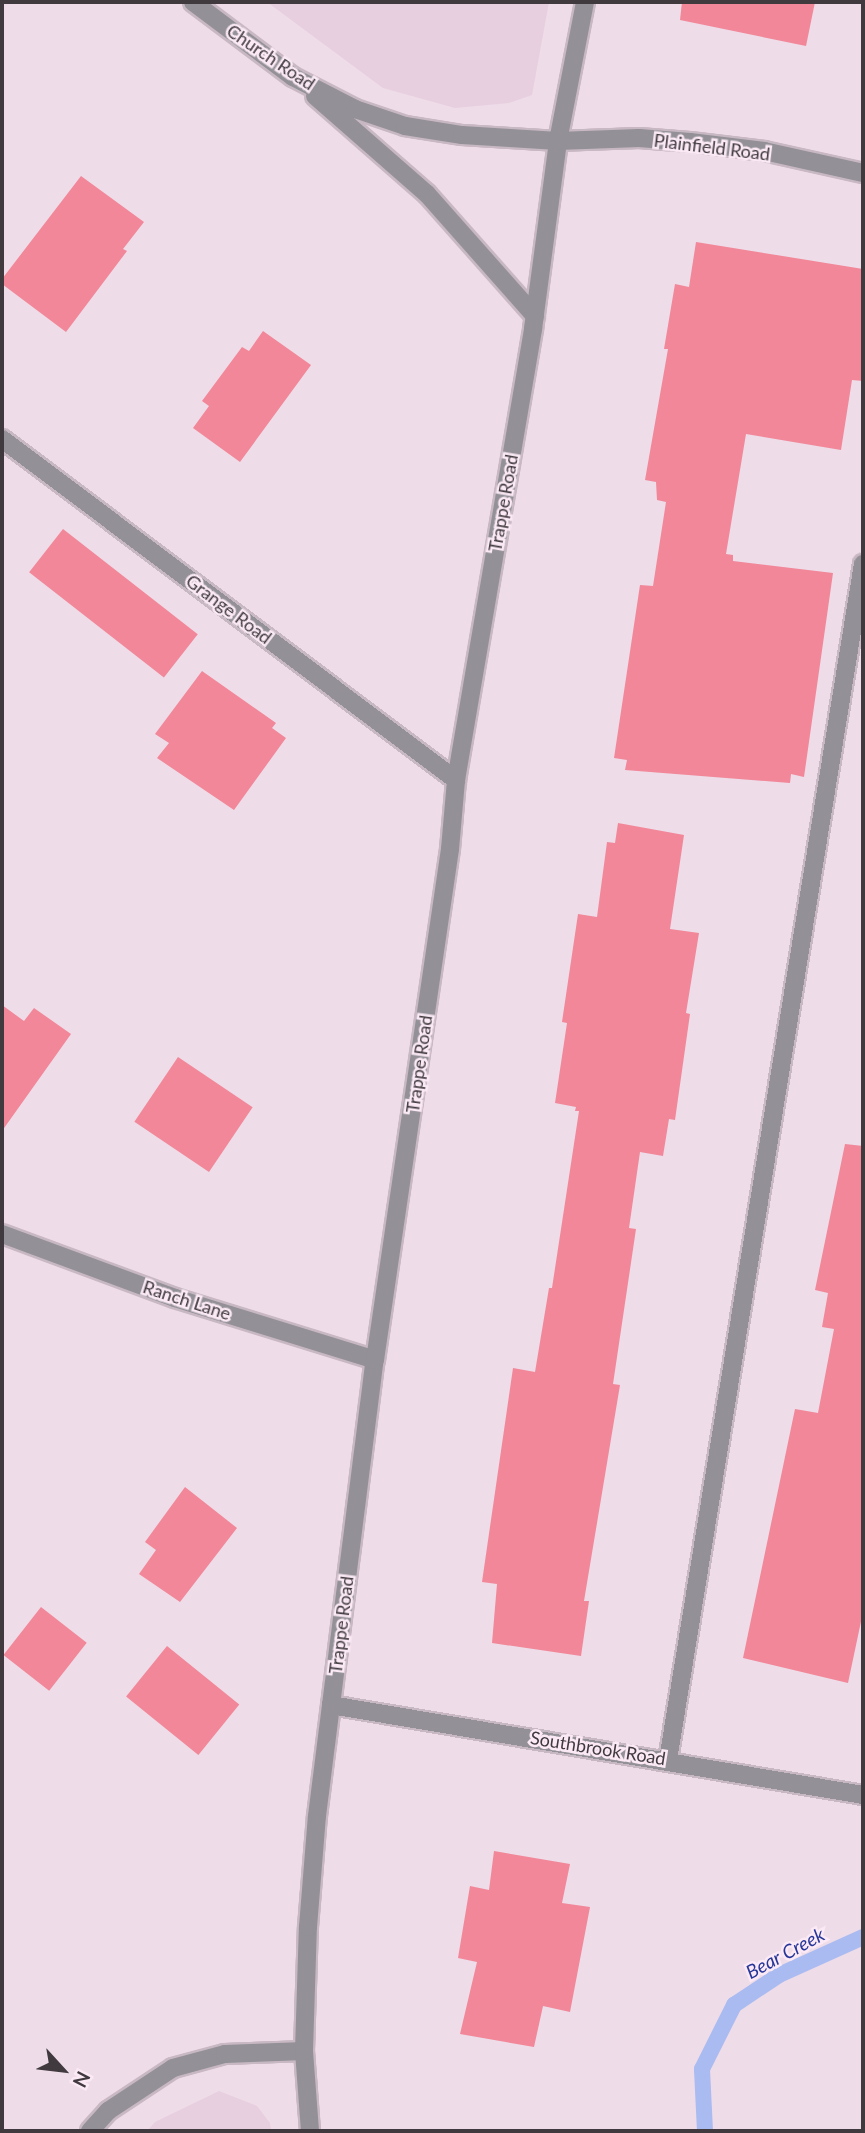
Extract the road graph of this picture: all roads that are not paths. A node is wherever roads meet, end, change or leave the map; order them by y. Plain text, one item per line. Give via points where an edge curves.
1 (193, 2) edge
2 (585, 2) edge
3 (293, 77) junction
4 (558, 141) junction
5 (863, 173) edge
6 (535, 316) junction
7 (2, 439) edge
8 (863, 564) edge
9 (456, 780) junction
10 (2, 1234) edge
11 (375, 1360) junction
12 (331, 1705) junction
13 (668, 1760) junction
14 (863, 1795) edge
15 (304, 2051) junction
16 (90, 2131) edge
17 (310, 2131) edge

1 - 3 street, Church Road
2 - 4 street, Trappe Road
3 - 4 street, Church Road via 355,109 405,126
3 - 6 street via 427,194
4 - 5 street, Plainfield Road via 639,138 690,142
4 - 6 street, Trappe Road
6 - 9 street, Trappe Road
7 - 9 street, Grange Road
8 - 13 street
9 - 11 street, Trappe Road
10 - 11 street, Ranch Lane via 176,1298
11 - 12 street, Trappe Road
12 - 13 street, Southbrook Road
12 - 15 street, Trappe Road via 309,1913
13 - 14 street, Southbrook Road
15 - 16 street via 225,2054 173,2068 108,2111
15 - 17 street, Trappe Road

